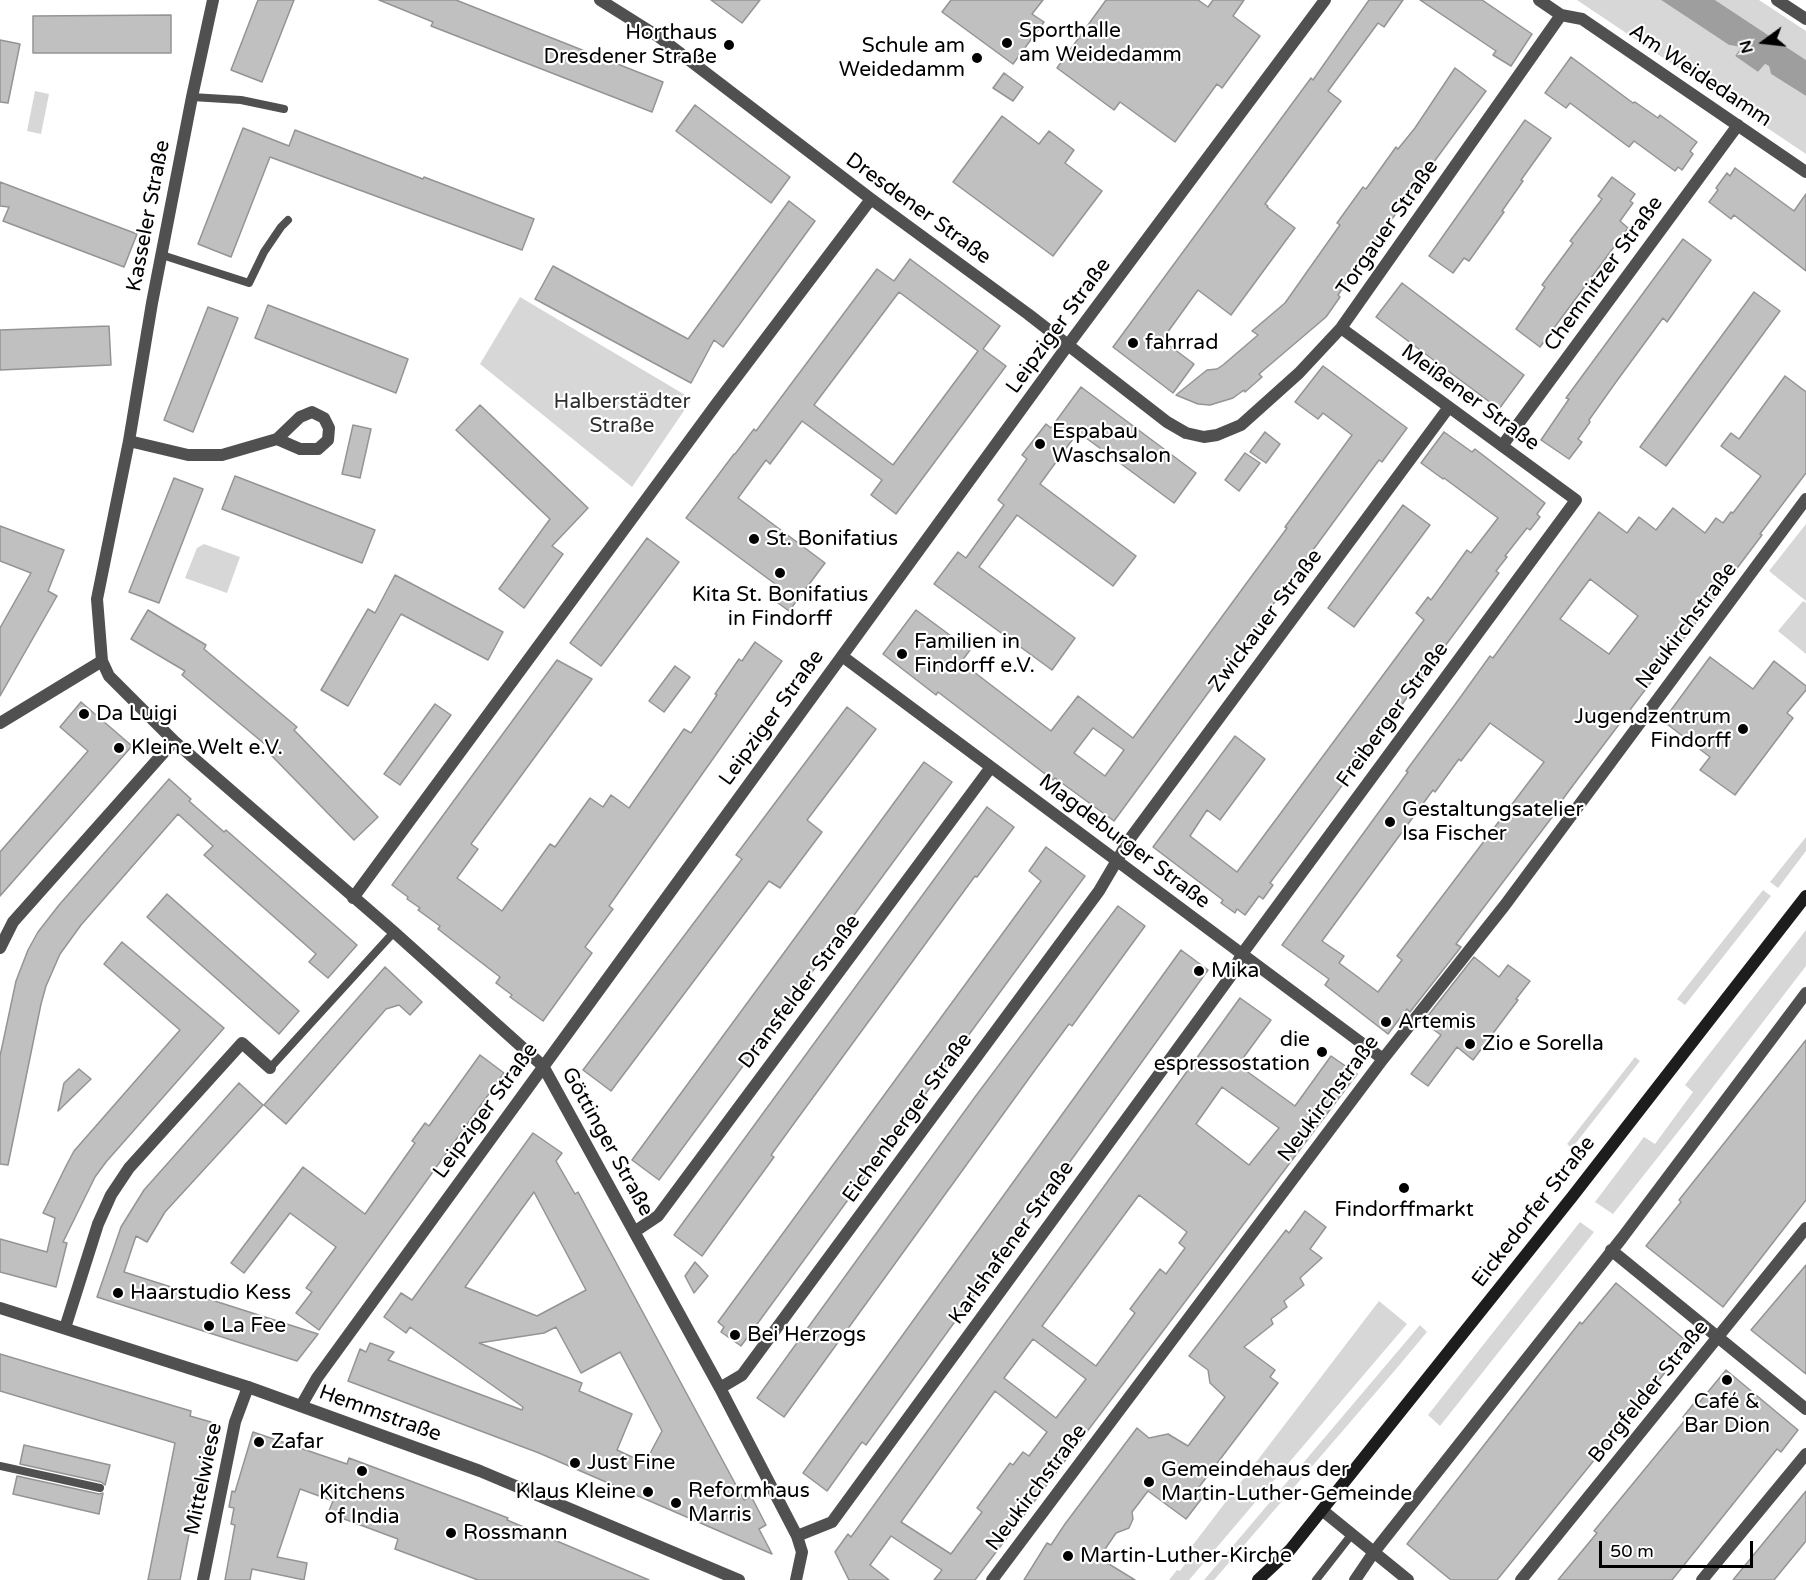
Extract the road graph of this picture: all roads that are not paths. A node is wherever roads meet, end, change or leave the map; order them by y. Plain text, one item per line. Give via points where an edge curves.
1 (213, 0) edge
2 (600, 0) edge
3 (1325, 0) edge
4 (1539, 0) edge
5 (1777, 0) edge
6 (1561, 15) junction
7 (1806, 19) edge
8 (192, 97) junction
9 (284, 109) dead end
10 (1738, 124) junction
11 (1806, 172) edge
12 (871, 199) junction
13 (288, 220) dead end
14 (162, 255) junction
15 (1341, 328) junction
16 (1068, 345) junction
17 (1449, 407) junction
18 (1217, 435) joint
19 (277, 439) dead end
20 (129, 441) junction
21 (1502, 446) junction
22 (1806, 499) edge
23 (1576, 500) joint
24 (842, 656) junction
25 (102, 661) junction
26 (0, 723) edge
27 (174, 741) junction
28 (991, 767) junction
29 (1117, 861) junction
30 (1806, 896) edge
31 (353, 898) junction
32 (394, 932) junction
33 (0, 948) edge
34 (1242, 954) junction
35 (1806, 993) edge
36 (1383, 1059) junction
37 (543, 1066) junction
38 (270, 1068) joint
39 (1806, 1228) edge
40 (634, 1232) junction
41 (1611, 1250) junction
42 (0, 1308) edge
43 (65, 1328) junction
44 (1718, 1337) junction
45 (248, 1387) junction
46 (720, 1388) junction
47 (301, 1406) junction
48 (1806, 1408) edge
49 (1806, 1454) edge
50 (0, 1466) edge
51 (100, 1488) dead end
52 (1322, 1510) junction
53 (1352, 1534) junction
54 (797, 1536) junction
55 (1290, 1550) junction
56 (1374, 1552) junction
57 (203, 1580) edge
58 (739, 1580) edge
59 (796, 1580) edge
60 (992, 1580) edge
61 (1258, 1580) edge
62 (1271, 1580) edge
63 (1316, 1580) edge
64 (1355, 1580) edge
65 (1408, 1580) edge
66 (1521, 1580) edge
67 (1702, 1580) edge

1 - 8 street, Kasseler Straße
2 - 12 street, Dresdener Straße via 659,37
3 - 16 street, Leipziger Straße
4 - 6 street, Am Weidedamm
5 - 7 street
6 - 10 street, Am Weidedamm via 1582,19
6 - 15 street, Torgauer Straße
8 - 9 lane via 241,100
8 - 14 street, Kasseler Straße
10 - 11 street, Am Weidedamm
10 - 21 street, Chemnitzer Straße
12 - 16 street, Dresdener Straße
12 - 31 street
13 - 14 lane via 264,252 249,283
14 - 20 street, Kasseler Straße
15 - 17 street, Meißener Straße
15 - 18 street, Torgauer Straße via 1258,411 1241,425
16 - 18 street, Dresdener Straße via 1167,422 1186,433
16 - 24 street, Leipziger Straße
17 - 21 street, Meißener Straße
17 - 29 street, Zwickauer Straße
19 - 20 street via 222,454 200,455
20 - 25 street, Kasseler Straße via 97,599
21 - 23 street, Meißener Straße
22 - 36 street, Neukirchstraße via 1505,905
23 - 34 street, Freiberger Straße
24 - 28 street, Magdeburger Straße
24 - 37 street, Leipziger Straße
25 - 26 street
25 - 27 street, Göttinger Straße via 109,676
27 - 31 street, Göttinger Straße
27 - 33 street via 14,922
28 - 29 street, Magdeburger Straße
28 - 40 street, Dransfelder Straße via 658,1216
29 - 34 street, Magdeburger Straße
29 - 46 street, Eichenberger Straße via 1099,891 742,1375
30 - 52 main road, Eickedorfer Straße
31 - 32 street, Göttinger Straße
32 - 37 street, Göttinger Straße
32 - 38 lane
34 - 36 street, Magdeburger Straße
34 - 54 street, Karlshafener Straße via 1230,977 832,1522
35 - 41 street
36 - 60 street, Neukirchstraße
37 - 40 street, Göttinger Straße
37 - 47 street, Leipziger Straße via 317,1378
38 - 43 street via 242,1043 129,1168 98,1224
39 - 44 street, Borgfelder Straße
40 - 46 street, Göttinger Straße
41 - 44 street
41 - 56 street
42 - 43 street, Hemmstraße
43 - 45 street, Hemmstraße
44 - 48 street
44 - 66 street, Borgfelder Straße
45 - 47 street, Hemmstraße
45 - 57 street, Mittelwiese via 235,1422
46 - 54 street, Göttinger Straße
47 - 58 street, Hemmstraße via 480,1471
49 - 67 street
50 - 51 lane
52 - 53 street
52 - 55 main road, Eickedorfer Straße
53 - 56 street
53 - 63 lane
54 - 59 street, Göttinger Straße via 802,1552
55 - 61 main road, Eickedorfer Straße
55 - 62 main road, Eickedorfer Straße
56 - 64 street
56 - 65 street

